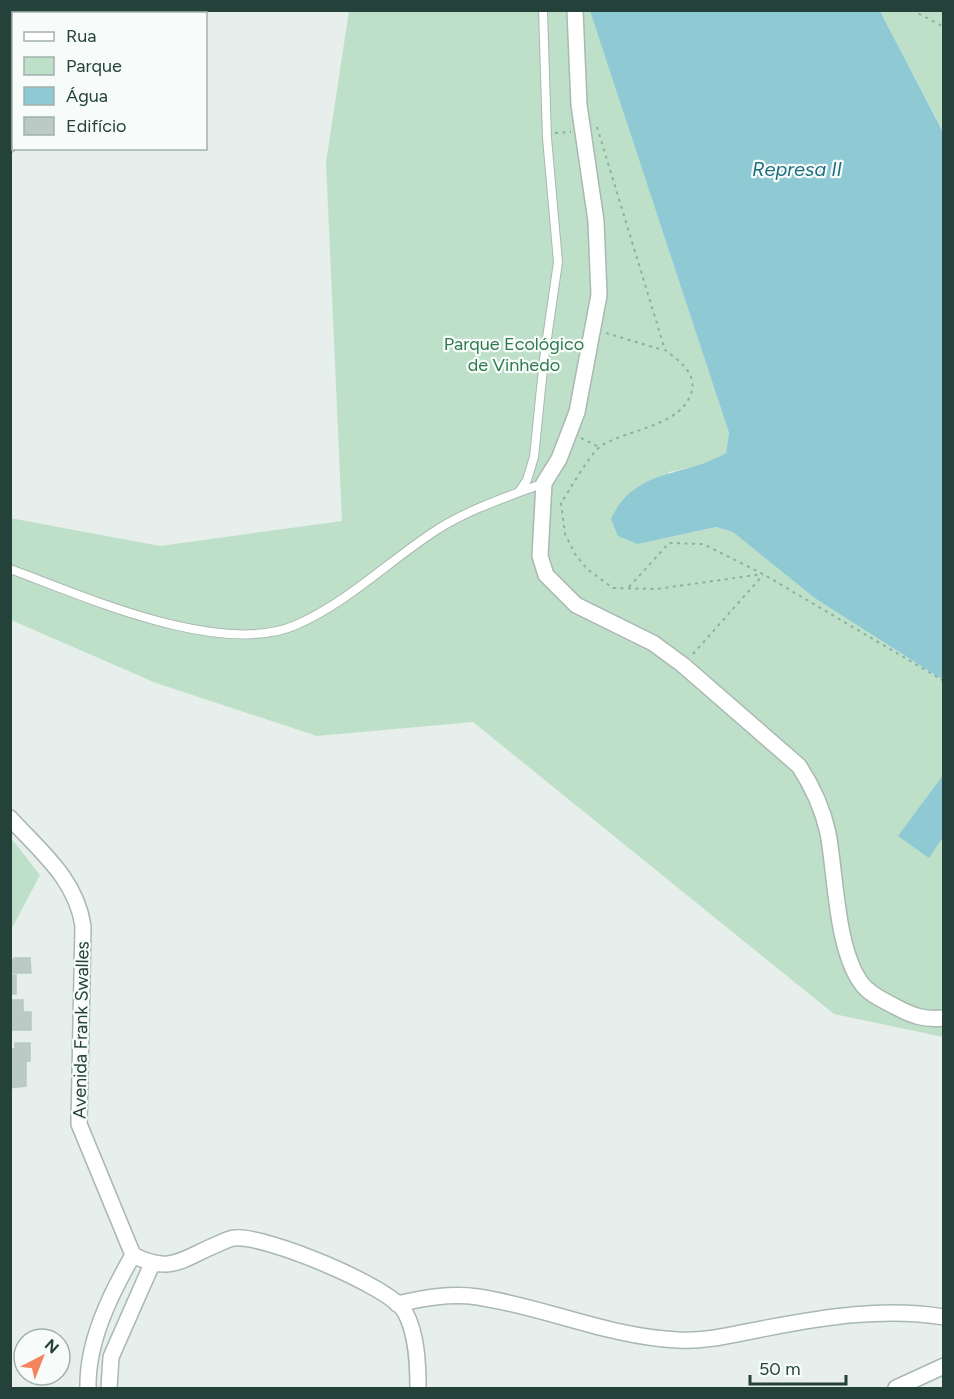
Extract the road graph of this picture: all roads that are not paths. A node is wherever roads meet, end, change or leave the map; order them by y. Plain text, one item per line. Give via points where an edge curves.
1 (543, 10) edge
2 (575, 10) edge
3 (544, 483) junction
4 (519, 492) junction
5 (10, 569) edge
6 (10, 818) edge
7 (944, 1018) edge
8 (133, 1255) junction
9 (152, 1264) junction
10 (397, 1304) junction
11 (944, 1317) edge
12 (92, 1349) junction
13 (111, 1357) junction
14 (944, 1366) edge
15 (87, 1389) edge
16 (109, 1389) edge
17 (418, 1389) edge
18 (896, 1389) edge

1 - 4 lane via 547,134 558,262 534,458
2 - 3 street via 589,127 599,295 570,432
3 - 4 lane
3 - 7 street via 540,556 546,575 576,605 653,643 683,665 799,766 812,785 828,831 850,964 863,986 916,1018
4 - 5 lane via 466,513 435,531 322,611 294,626 268,632 201,631 143,616
6 - 8 street, Avenida Frank Swalles via 72,888 80,910 79,1124
8 - 9 street
8 - 12 street via 110,1299
9 - 10 street via 177,1264 233,1238 249,1238 278,1245 361,1281
9 - 13 street
10 - 11 street via 430,1296 476,1297 590,1325 680,1340 831,1317
10 - 17 street via 404,1312 418,1362
12 - 13 street
12 - 15 street
13 - 16 street
14 - 18 street

